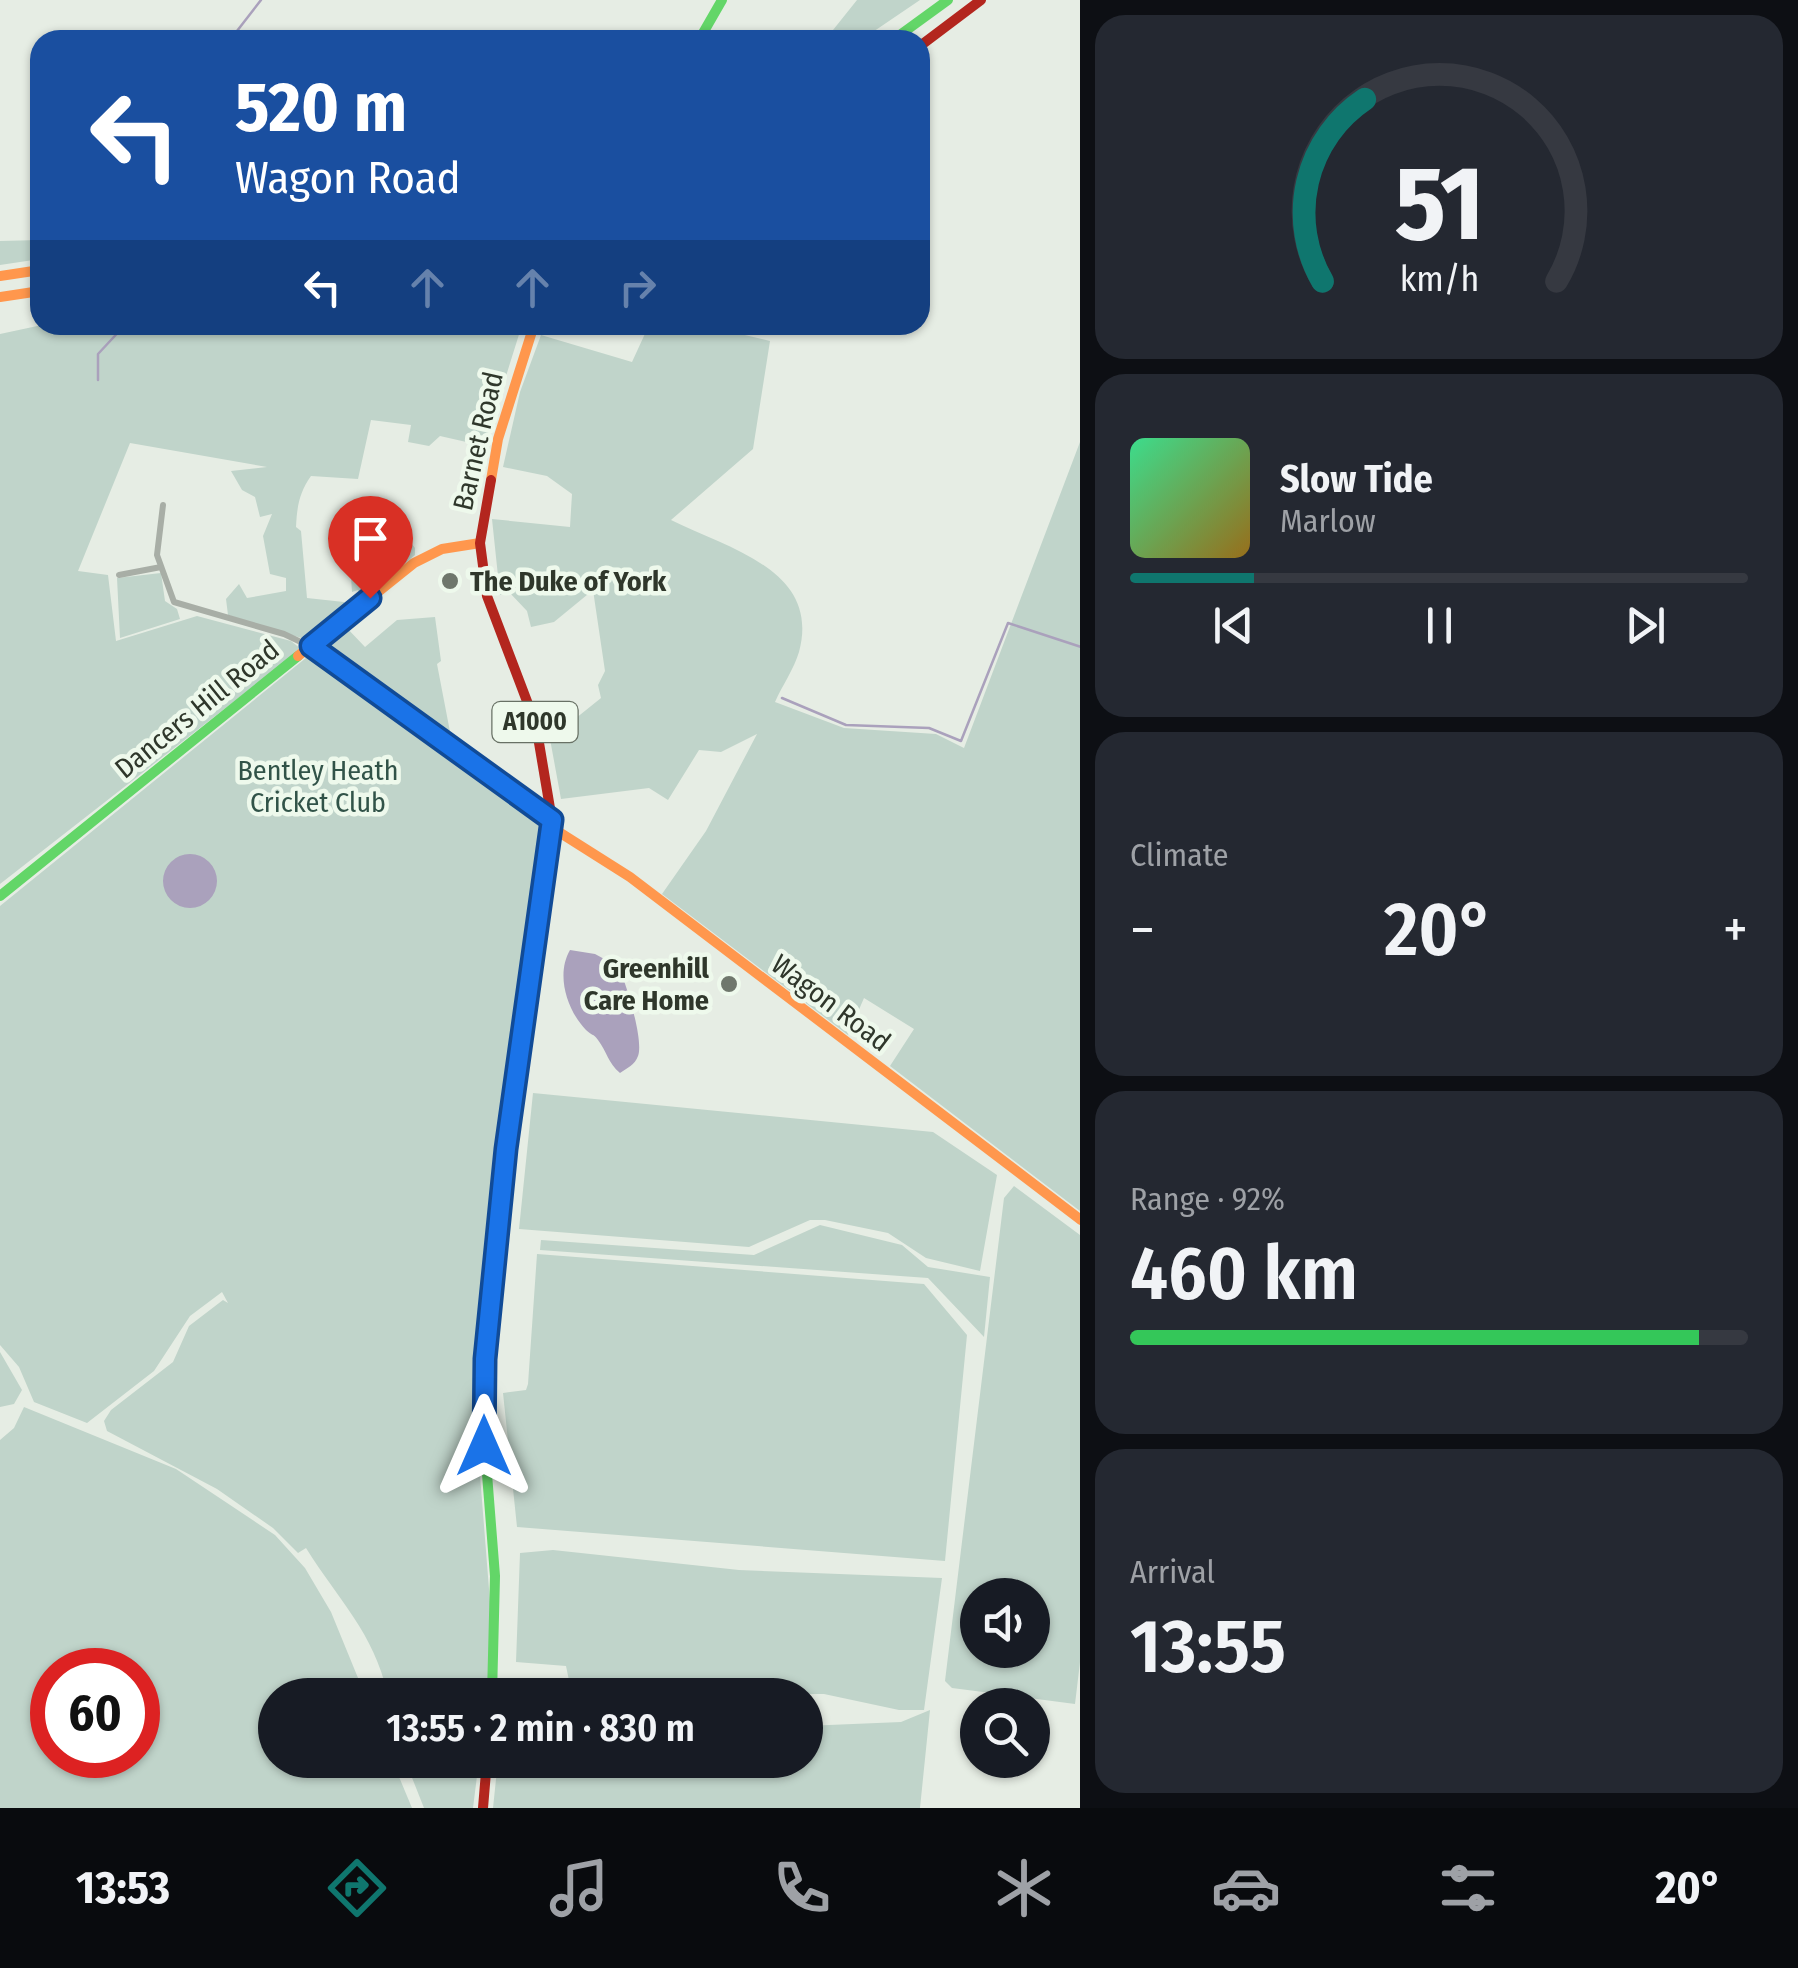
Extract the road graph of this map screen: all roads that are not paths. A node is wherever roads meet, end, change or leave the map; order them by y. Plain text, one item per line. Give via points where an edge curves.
1 (722, 0) edge
2 (948, 0) edge
3 (980, 0) edge
4 (705, 30) edge
5 (907, 30) edge
6 (930, 38) edge
7 (30, 272) edge
8 (0, 276) edge
9 (30, 292) edge
10 (0, 297) edge
11 (530, 335) edge
12 (163, 505) dead end
13 (480, 543) junction
14 (161, 567) junction
15 (119, 575) dead end
16 (311, 646) junction
17 (552, 824) junction
18 (0, 896) edge
19 (1080, 1220) edge
20 (492, 1678) edge
21 (486, 1778) edge
22 (483, 1808) edge

1 - 4 main road
2 - 5 main road
3 - 6 main road
7 - 8 main road
9 - 10 main road
11 - 13 main road, Barnet Road / A1000 via 494,454
12 - 14 street
13 - 16 main road, Dancers Hill Road via 424,556
13 - 17 main road, Barnet Road / A1000 via 486,596 536,724
14 - 15 street
14 - 16 street, Wagon Road via 171,600
16 - 17 street, Wagon Road
16 - 18 main road, Dancers Hill Road
17 - 19 main road, Wagon Road
17 - 20 main road, A1000 via 506,1149 485,1359
21 - 22 main road

